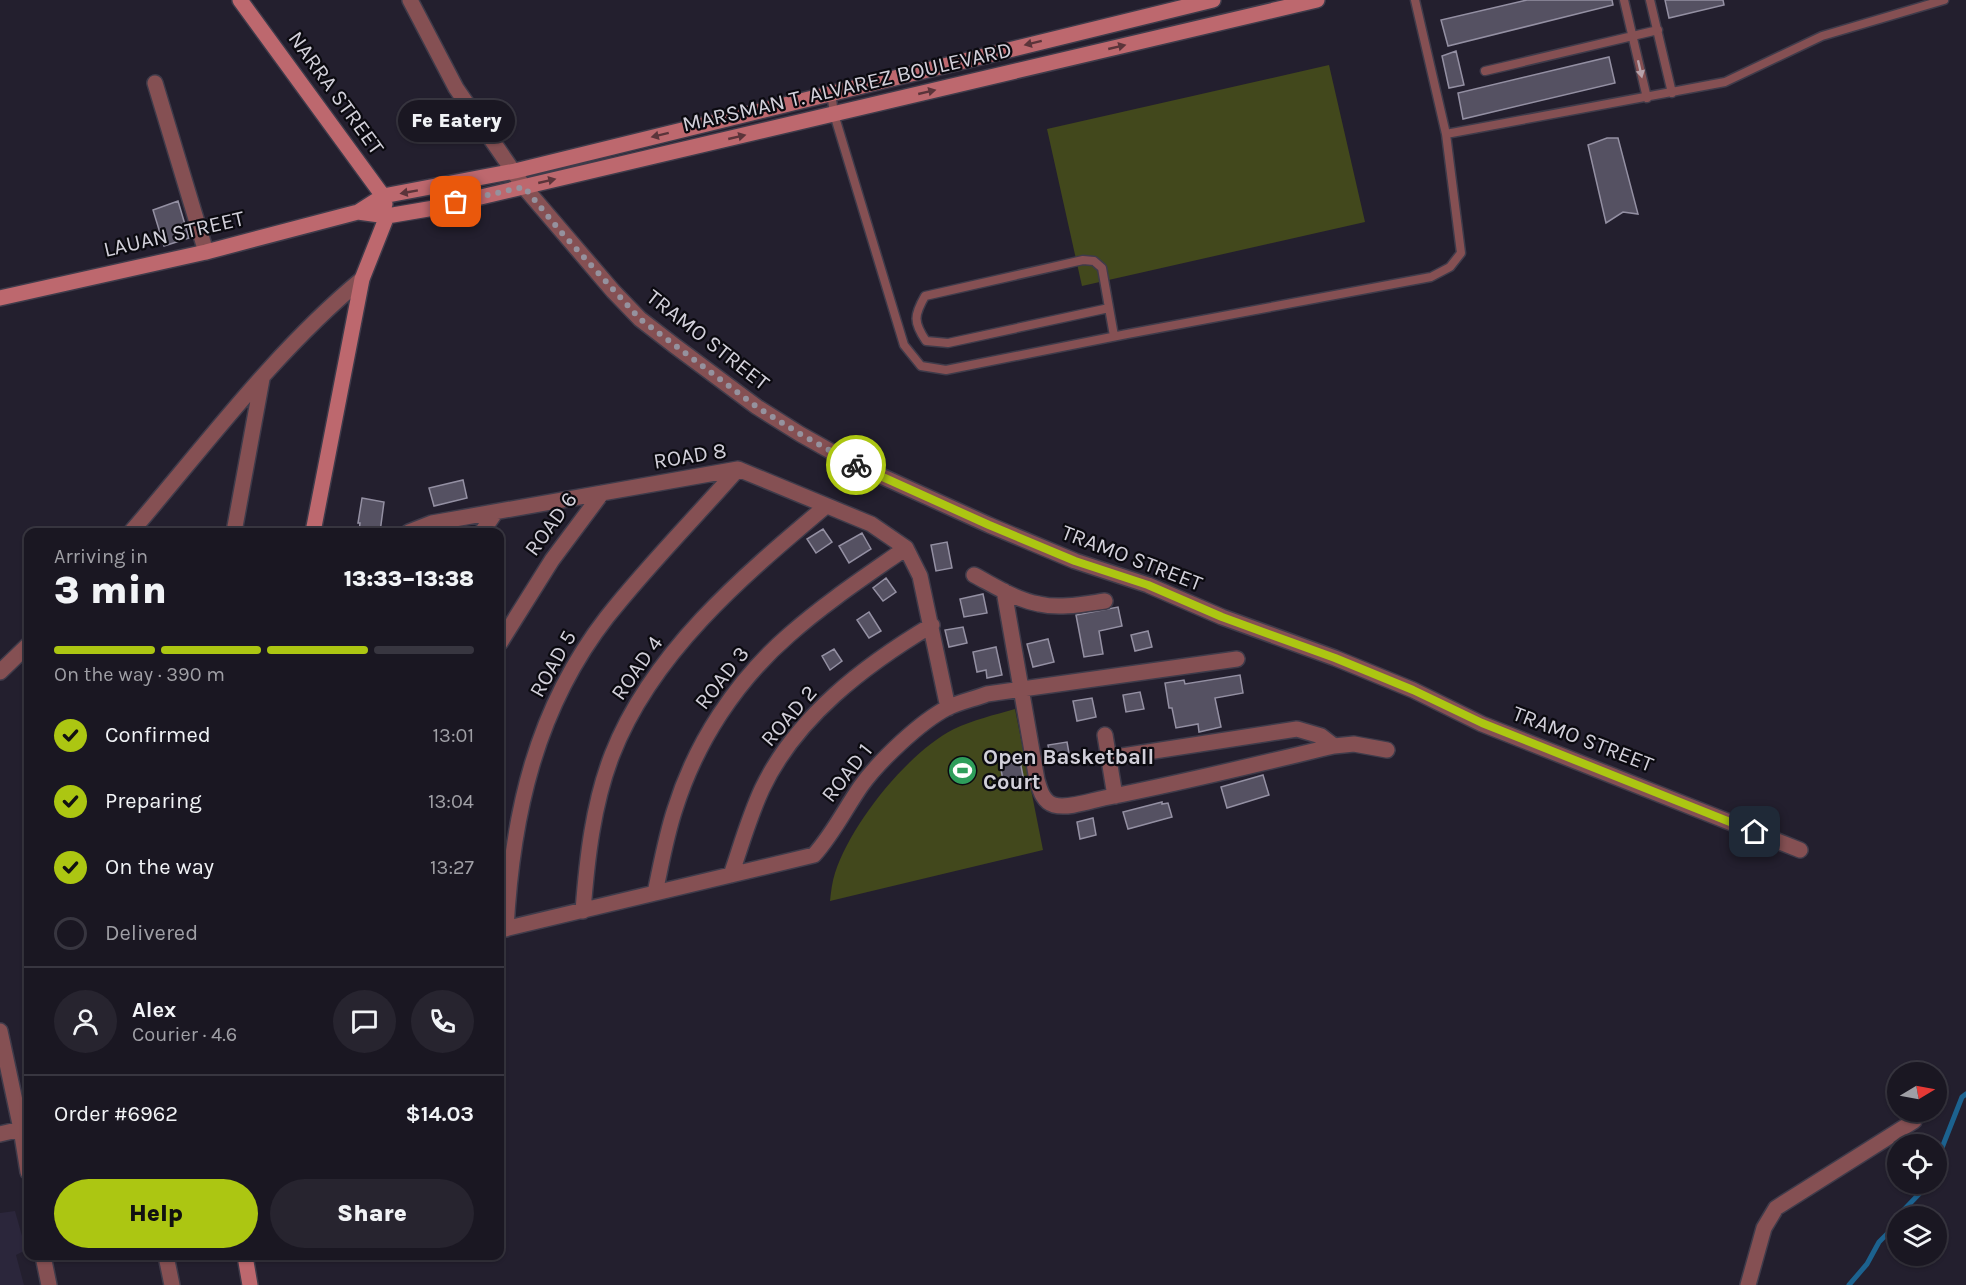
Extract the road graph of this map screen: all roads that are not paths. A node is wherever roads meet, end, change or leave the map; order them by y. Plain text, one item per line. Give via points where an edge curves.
1 (240, 0) edge
2 (410, 0) edge
3 (1213, 0) edge
4 (1317, 0) edge
5 (1415, 0) edge
6 (1624, 0) edge
7 (1650, 0) edge
8 (1944, 0) edge
9 (1658, 30) junction
10 (1633, 36) junction
11 (1485, 71) dead end
12 (155, 83) dead end
13 (831, 92) junction
14 (1672, 93) junction
15 (1647, 98) junction
16 (834, 114) junction
17 (1446, 134) junction
18 (514, 171) junction
19 (524, 187) junction
20 (383, 196) junction
21 (358, 212) junction
22 (387, 216) junction
23 (206, 252) junction
24 (362, 279) junction
25 (0, 298) edge
26 (1109, 308) junction
27 (1114, 336) junction
28 (262, 378) junction
29 (738, 470) junction
30 (602, 493) junction
31 (826, 506) junction
32 (495, 513) junction
33 (134, 528) edge
34 (235, 528) edge
35 (314, 528) edge
36 (420, 528) edge
37 (485, 528) edge
38 (906, 548) junction
39 (974, 575) dead end
40 (1004, 591) junction
41 (1105, 601) dead end
42 (932, 625) junction
43 (504, 638) edge
44 (24, 649) edge
45 (1237, 658) dead end
46 (0, 672) edge
47 (1021, 691) junction
48 (948, 708) junction
49 (1105, 735) dead end
50 (1334, 746) junction
51 (1387, 750) dead end
52 (1109, 758) junction
53 (1115, 796) junction
54 (1800, 850) dead end
55 (731, 875) junction
56 (655, 893) junction
57 (583, 911) junction
58 (504, 923) edge
59 (504, 930) edge
60 (0, 1031) edge
61 (1912, 1122) edge
62 (21, 1129) junction
63 (0, 1134) edge
64 (24, 1147) edge
65 (44, 1260) edge
66 (167, 1260) edge
67 (246, 1260) edge
68 (49, 1285) edge
69 (172, 1285) edge
70 (249, 1285) edge
71 (1748, 1285) edge

1 - 20 street, NARRA STREET
2 - 18 street, TRAMO STREET via 456,88
3 -> 13 street, MARSMAN T. ALVAREZ BOULEVARD
16 -> 4 street, MARSMAN T. ALVAREZ BOULEVARD
5 - 17 lane
6 - 10 lane
7 - 9 lane
8 - 14 lane via 1822,36 1725,82
9 - 10 lane
9 - 14 lane
10 - 11 lane
10 -> 15 lane
12 - 23 street
13 - 16 lane
13 -> 18 street, MARSMAN T. ALVAREZ BOULEVARD
14 - 15 lane
15 - 17 lane
19 -> 16 street, MARSMAN T. ALVAREZ BOULEVARD
16 - 27 lane via 904,345 921,366 946,370
17 - 27 lane via 1461,254 1450,267 1431,277
18 - 19 street, TRAMO STREET
18 -> 20 street, MARSMAN T. ALVAREZ BOULEVARD
19 - 22 street, MARSMAN T. ALVAREZ BOULEVARD
19 - 54 street, TRAMO STREET via 640,319 757,407 848,461 1064,557 1148,585 1335,658 1482,723
20 - 21 street, LAUAN STREET
20 - 22 street, NARRA STREET
21 - 22 street, LAUAN STREET
21 - 23 street, LAUAN STREET
22 - 24 street
23 - 25 street, LAUAN STREET
24 - 28 street via 319,316
24 - 35 street
26 - 26 lane via 1102,268 1094,261 1083,260 925,296 915,313 918,329 926,341 948,343
26 - 27 lane
28 - 33 street
28 - 34 street
29 - 30 street, ROAD 8
29 - 31 street, ROAD 8
29 - 58 street, ROAD 5 via 606,618 554,704 526,780
30 - 32 street, ROAD 8
30 - 43 street, ROAD 6 via 552,560
31 - 38 street, ROAD 8 via 871,524
31 - 57 street, ROAD 4 via 696,626 668,660 626,724 611,757 593,830
32 - 36 street, ROAD 8
32 - 37 street
38 - 42 street, ROAD 8 via 920,576
38 - 56 street, ROAD 3 via 787,636 752,672 714,722 675,807
39 - 40 street
40 - 41 street via 1041,605
40 - 47 street
42 - 48 street, ROAD 8
42 - 55 street, ROAD 2 via 887,653 805,726 763,787
44 - 46 street
45 - 47 street, ROAD 1
47 - 48 street, ROAD 1 via 987,694
47 - 53 street via 1037,780 1047,801 1065,806
48 - 55 street, ROAD 1 via 908,738 863,783 814,855
49 - 52 street
50 - 51 street via 1354,744
50 - 52 street via 1321,736 1297,729
50 - 53 street
52 - 53 street
55 - 56 street, ROAD 1
56 - 57 street, ROAD 1
57 - 59 street, ROAD 1
60 - 62 street
61 - 71 street via 1776,1208 1764,1228
62 - 63 street
62 - 64 street
65 - 68 street
66 - 69 street
67 - 70 street

